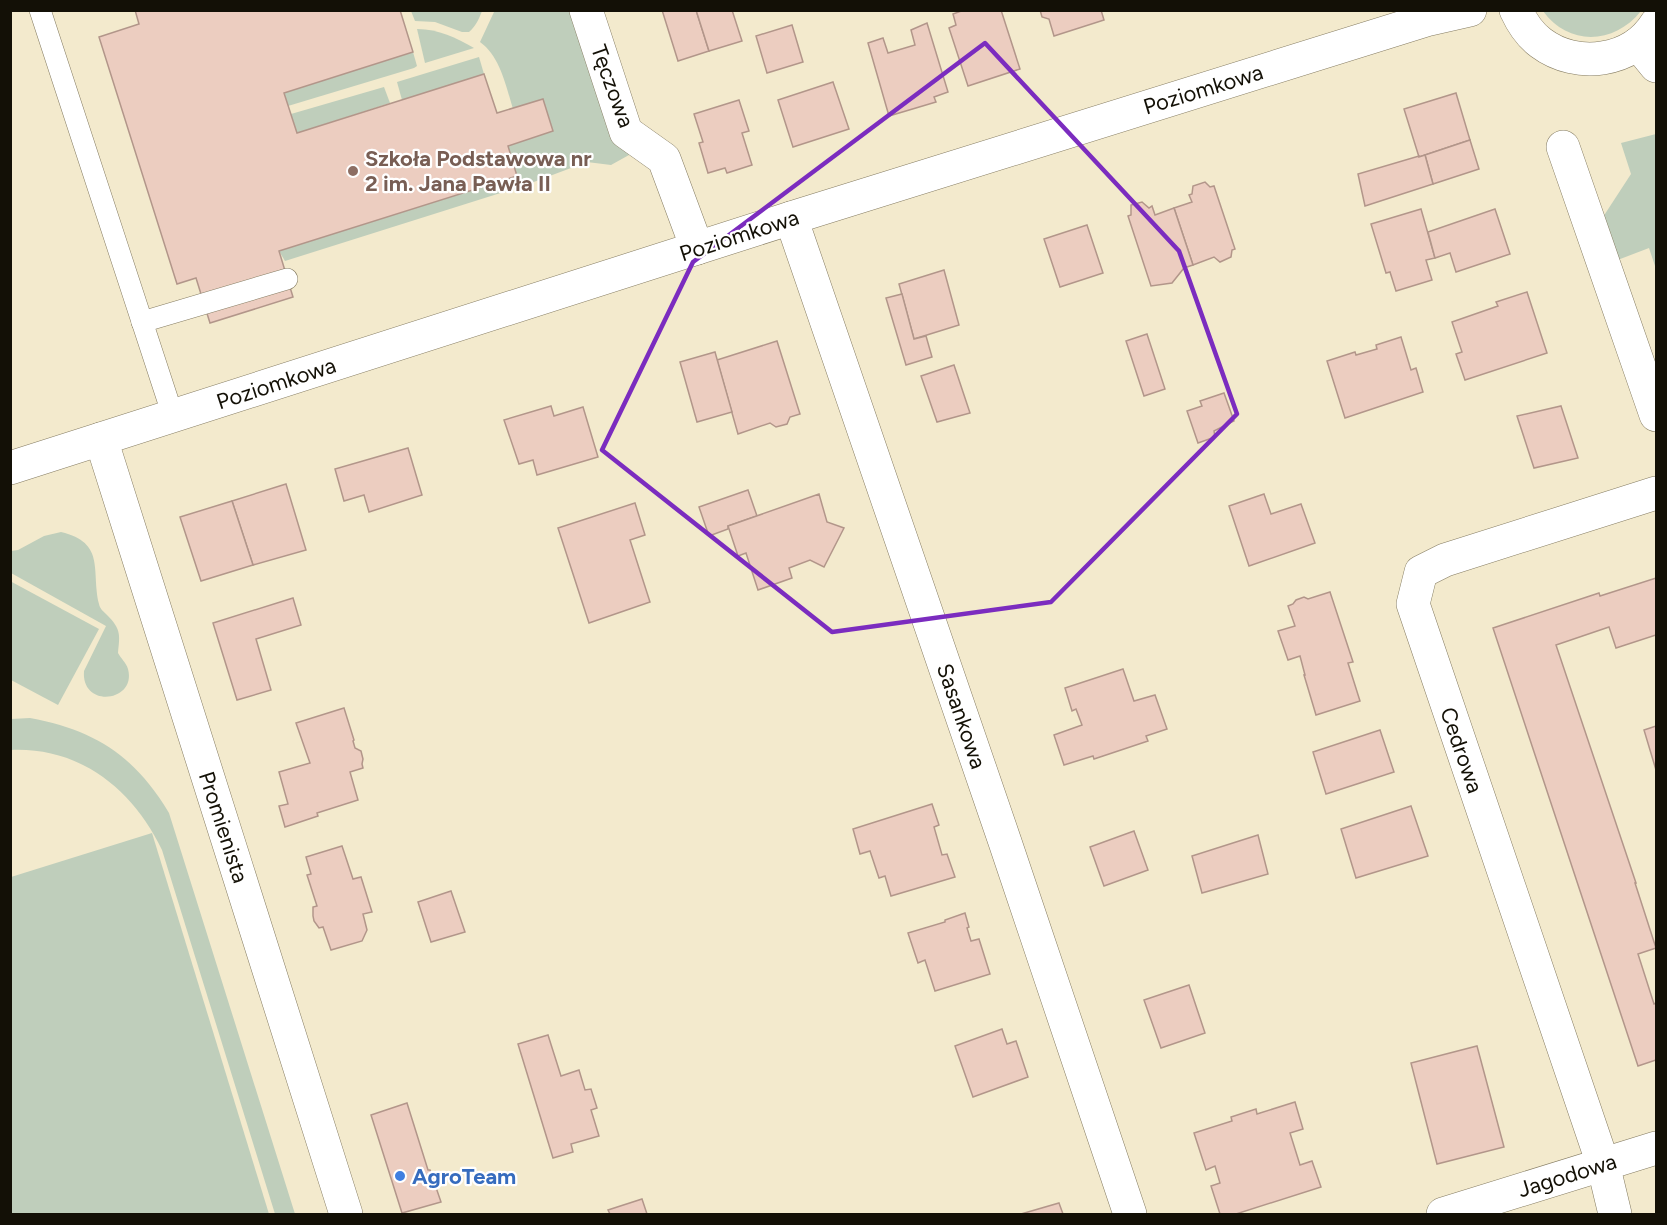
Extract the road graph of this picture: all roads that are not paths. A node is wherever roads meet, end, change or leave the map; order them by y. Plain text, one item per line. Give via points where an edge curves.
1 (40, 10) edge
2 (586, 10) edge
3 (1470, 10) edge
4 (1516, 10) edge
5 (1650, 45) edge
6 (1563, 147) dead end
7 (791, 218) junction
8 (697, 248) junction
9 (287, 279) dead end
10 (142, 322) junction
11 (1656, 415) edge
12 (173, 416) junction
13 (101, 439) junction
14 (10, 468) edge
15 (1656, 493) edge
16 (1656, 1148) edge
17 (1603, 1164) junction
18 (346, 1215) edge
19 (1130, 1215) edge
20 (1443, 1215) edge
21 (1615, 1215) edge

1 - 10 lane
2 - 8 street, Tęczowa via 626,132 664,159
3 - 7 street, Poziomkowa via 1426,20
4 - 5 street via 1523,25 1541,43 1564,55 1589,60
6 - 11 street
7 - 8 street, Poziomkowa
7 - 19 street, Sasankowa
8 - 12 street, Poziomkowa
9 - 10 lane
10 - 12 lane
12 - 13 street, Poziomkowa
13 - 14 street, Poziomkowa
13 - 18 street, Promienista
15 - 17 street, Cedrowa via 1445,560 1421,572 1413,604
16 - 17 street, Jagodowa
17 - 20 street, Jagodowa
17 - 21 street, Cedrowa

